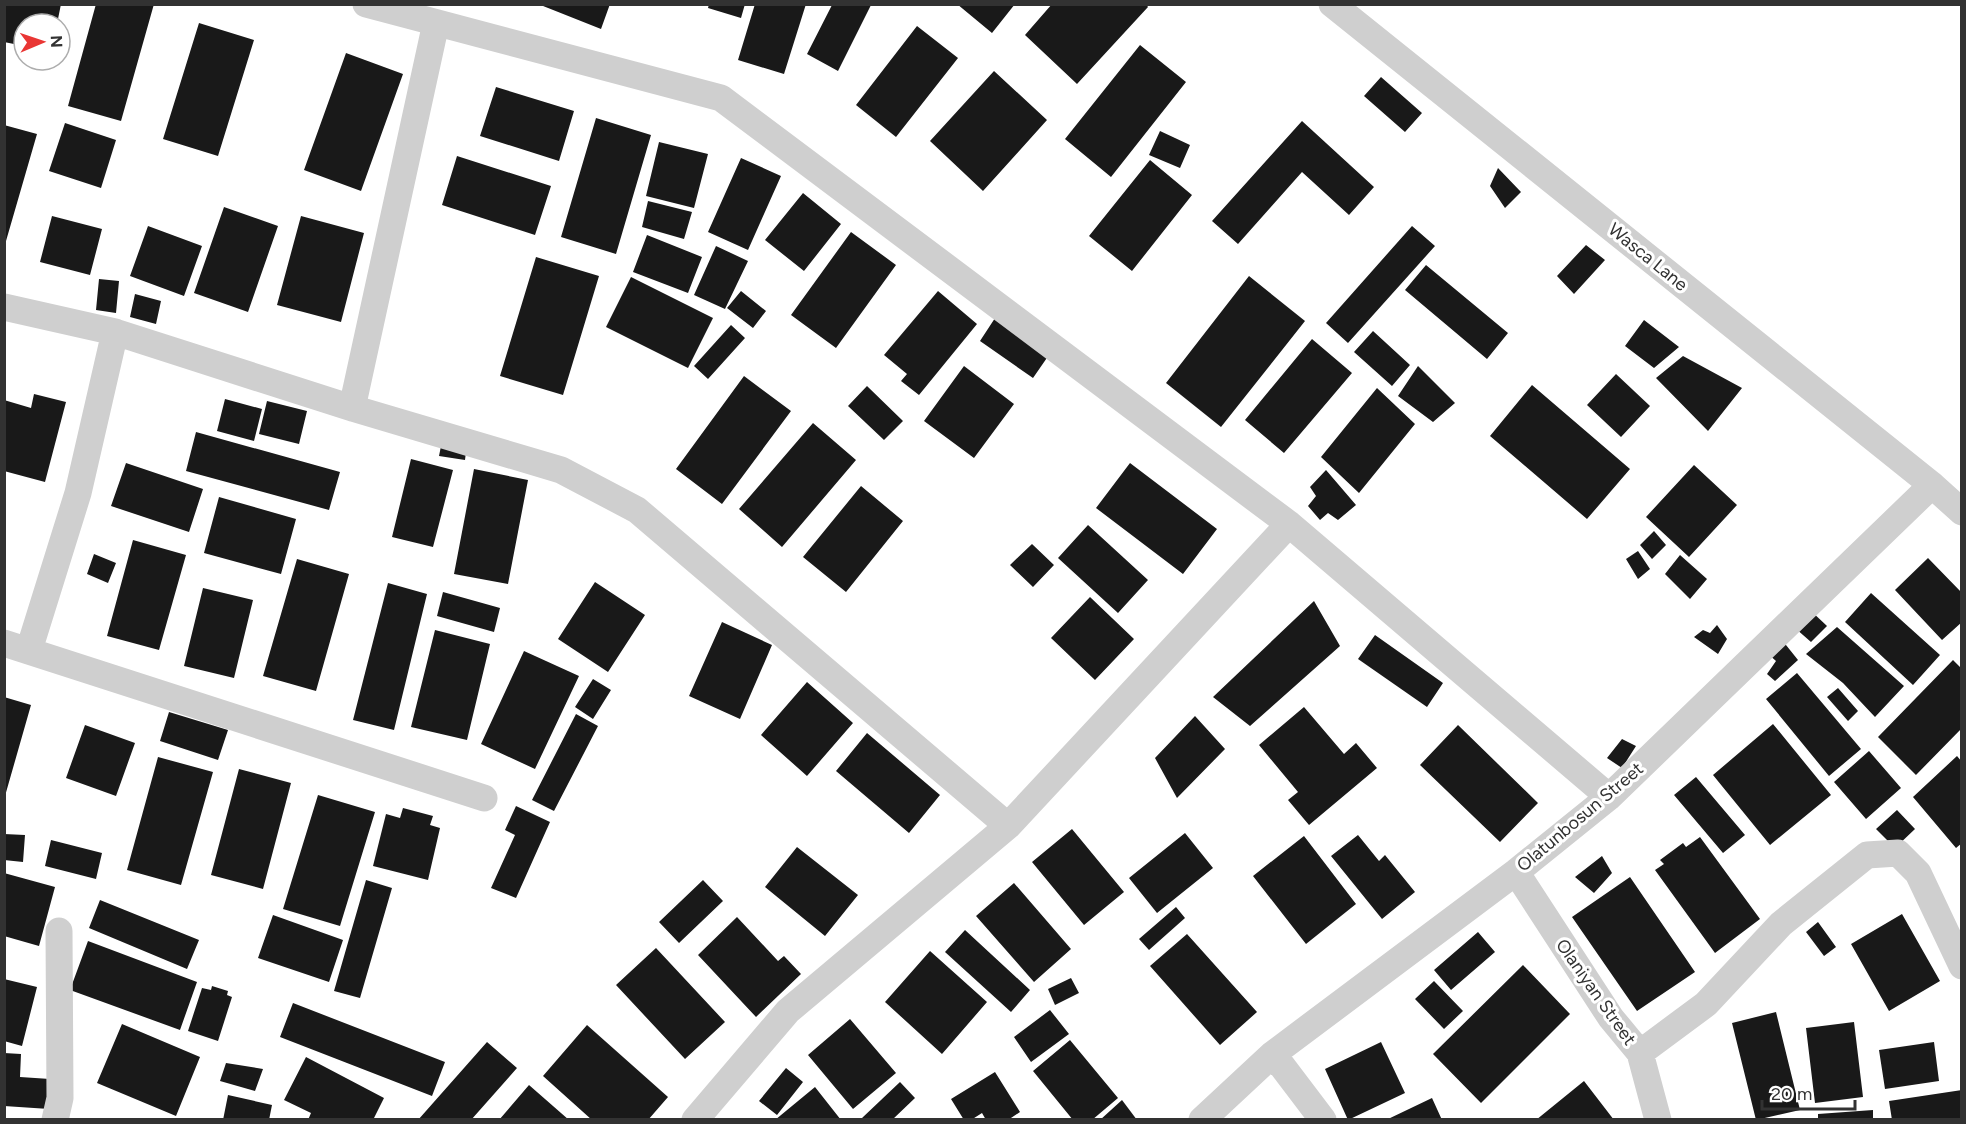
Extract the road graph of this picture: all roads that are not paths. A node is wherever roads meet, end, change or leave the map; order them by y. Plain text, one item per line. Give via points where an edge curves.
1 (366, 4) edge
2 (1332, 4) edge
3 (436, 23) junction
4 (4, 307) edge
5 (115, 332) junction
6 (352, 408) junction
7 (1932, 485) junction
8 (1962, 512) edge
9 (1289, 524) junction
10 (17, 646) edge
11 (1609, 797) junction
12 (484, 798) dead end
13 (1008, 826) junction
14 (1516, 872) junction
15 (59, 931) dead end
16 (1962, 966) edge
17 (1640, 1053) junction
18 (1273, 1054) junction
19 (55, 1119) edge
20 (696, 1119) edge
21 (1202, 1119) edge
22 (1323, 1119) edge
23 (1658, 1119) edge

1 - 3 street
2 - 7 street, Wasca Lane
3 - 6 street
3 - 9 street via 721,98
4 - 5 street
5 - 6 street
5 - 10 street via 78,493
6 - 13 street via 561,470 637,510
7 - 8 street, Wasca Lane
7 - 11 street, Olatunbosun Street
9 - 11 street
9 - 13 street
10 - 12 street
11 - 14 street, Olatunbosun Street
13 - 20 street via 788,1011
14 - 17 street, Olaniyan Street via 1611,1018
14 - 18 street, Olatunbosun Street
15 - 19 street via 60,1098
16 - 17 street via 1918,873 1898,853 1867,855 1781,924 1706,1004
17 - 23 street, Olaniyan Street
18 - 21 street, Olatunbosun Street
18 - 22 street

